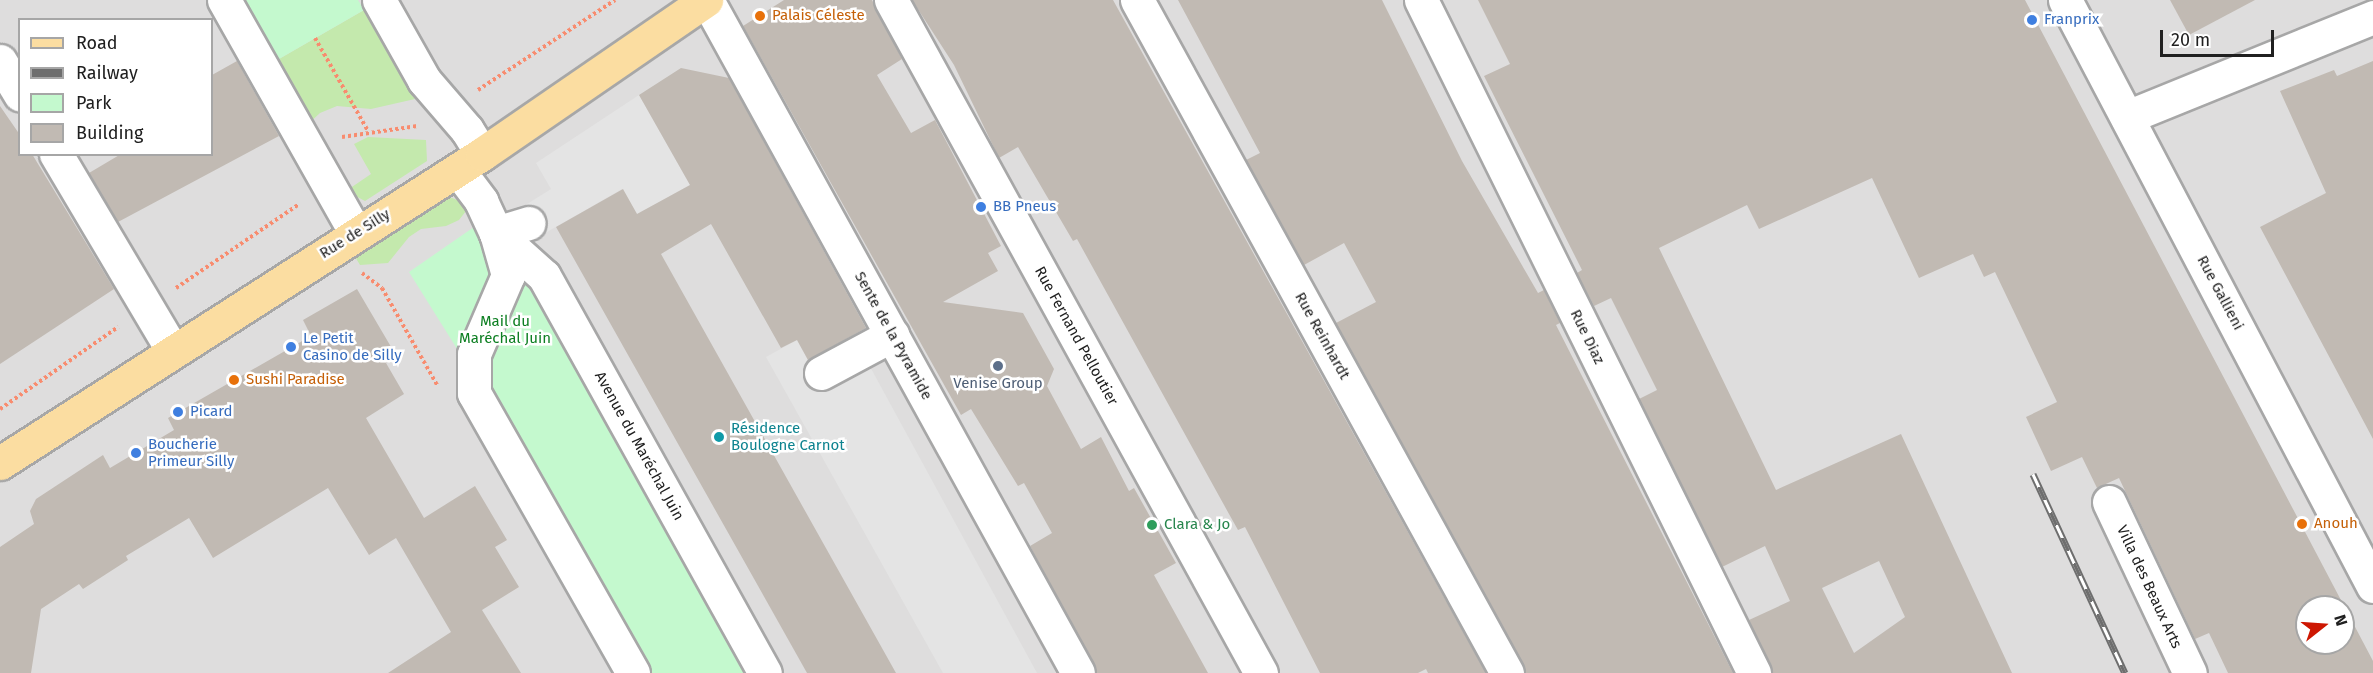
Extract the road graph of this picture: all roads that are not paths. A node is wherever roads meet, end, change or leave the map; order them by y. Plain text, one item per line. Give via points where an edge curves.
1 (224, 0) edge
2 (379, 0) edge
3 (707, 0) edge
4 (891, 0) edge
5 (1137, 0) edge
6 (1421, 0) edge
7 (2066, 0) edge
8 (2373, 17) edge
9 (0, 61) edge
10 (18, 91) edge
11 (2127, 117) junction
12 (57, 156) edge
13 (470, 162) junction
14 (528, 223) dead end
15 (356, 233) junction
16 (496, 233) junction
17 (892, 335) junction
18 (173, 351) junction
19 (821, 373) dead end
20 (0, 463) edge
21 (2109, 502) dead end
22 (2373, 586) edge
23 (633, 673) edge
24 (765, 673) edge
25 (1078, 673) edge
26 (1261, 673) edge
27 (1507, 673) edge
28 (1754, 673) edge
29 (2190, 673) edge

1 - 15 street
2 - 13 street, Avenue du Maréchal Juin via 424,80 468,130
3 - 13 main road, Rue de Silly
3 - 17 street, Sente de la Pyramide
4 - 26 street, Rue Fernand Pelloutier
5 - 27 street, Rue Reinhardt
6 - 28 street, Rue Diaz
7 - 11 street, Rue Gallieni
8 - 11 street
9 - 10 street
11 - 22 street, Rue Gallieni
12 - 18 street
13 - 15 main road, Rue de Silly
13 - 16 street, Avenue du Maréchal Juin
14 - 16 street
15 - 18 main road, Rue de Silly
16 - 23 street, Avenue du Maréchal Juin via 508,275 474,354 474,393
16 - 24 street, Avenue du Maréchal Juin via 544,276
17 - 19 street
17 - 25 street, Sente de la Pyramide
18 - 20 main road, Rue de Silly
21 - 29 street, Villa des Beaux Arts

